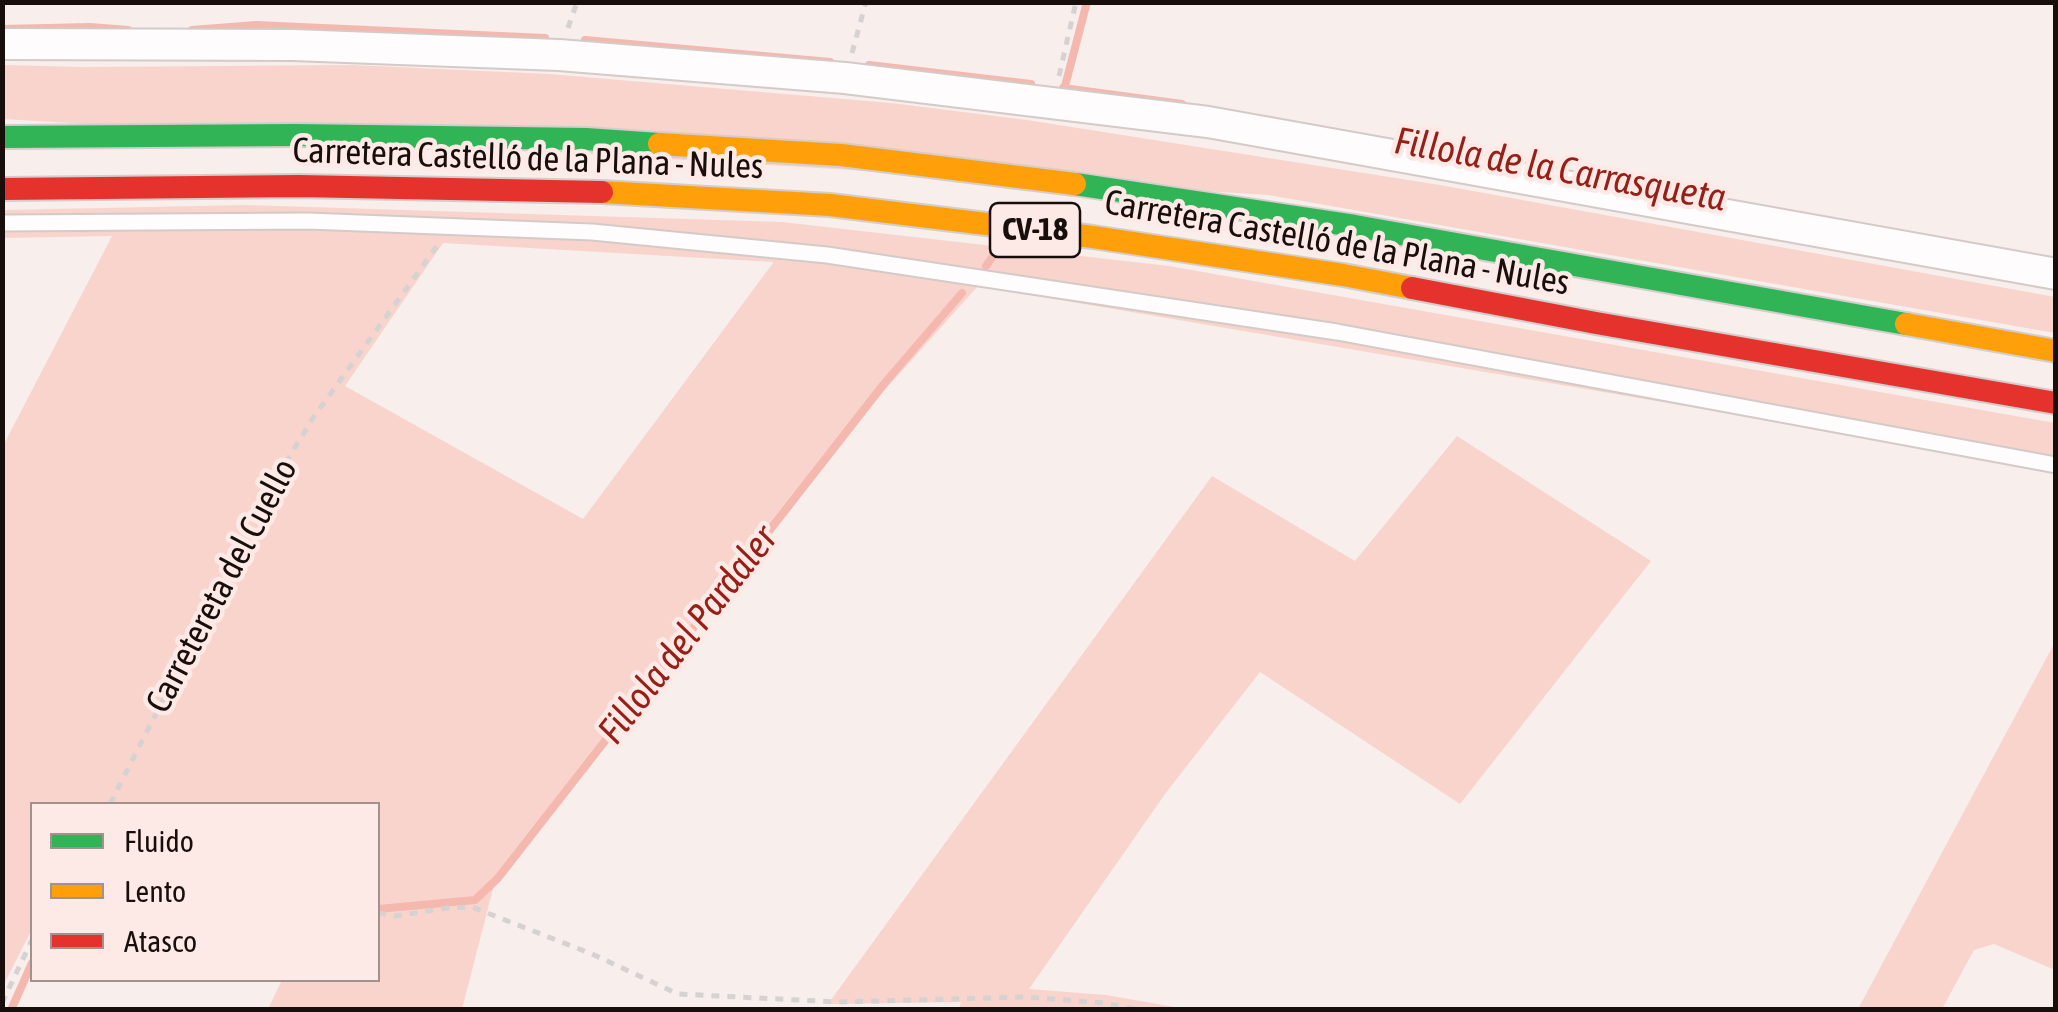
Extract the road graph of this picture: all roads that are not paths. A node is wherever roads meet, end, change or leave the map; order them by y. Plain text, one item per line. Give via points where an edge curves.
1 (2, 44) edge
2 (2, 137) edge
3 (2, 188) edge
4 (2, 223) edge
5 (2056, 274) edge
6 (2056, 350) edge
7 (2056, 403) edge
8 (2056, 465) edge

1 - 5 street via 559,55 845,78 1208,122
2 - 6 main road, Carretera Castelló de la Plana - Nules / CV-18 via 586,139 840,155 1355,226
3 - 7 main road, Carretera Castelló de la Plana - Nules / CV-18 via 568,190 830,206 1343,275
4 - 8 lane via 308,222 592,232 827,255 1337,332

